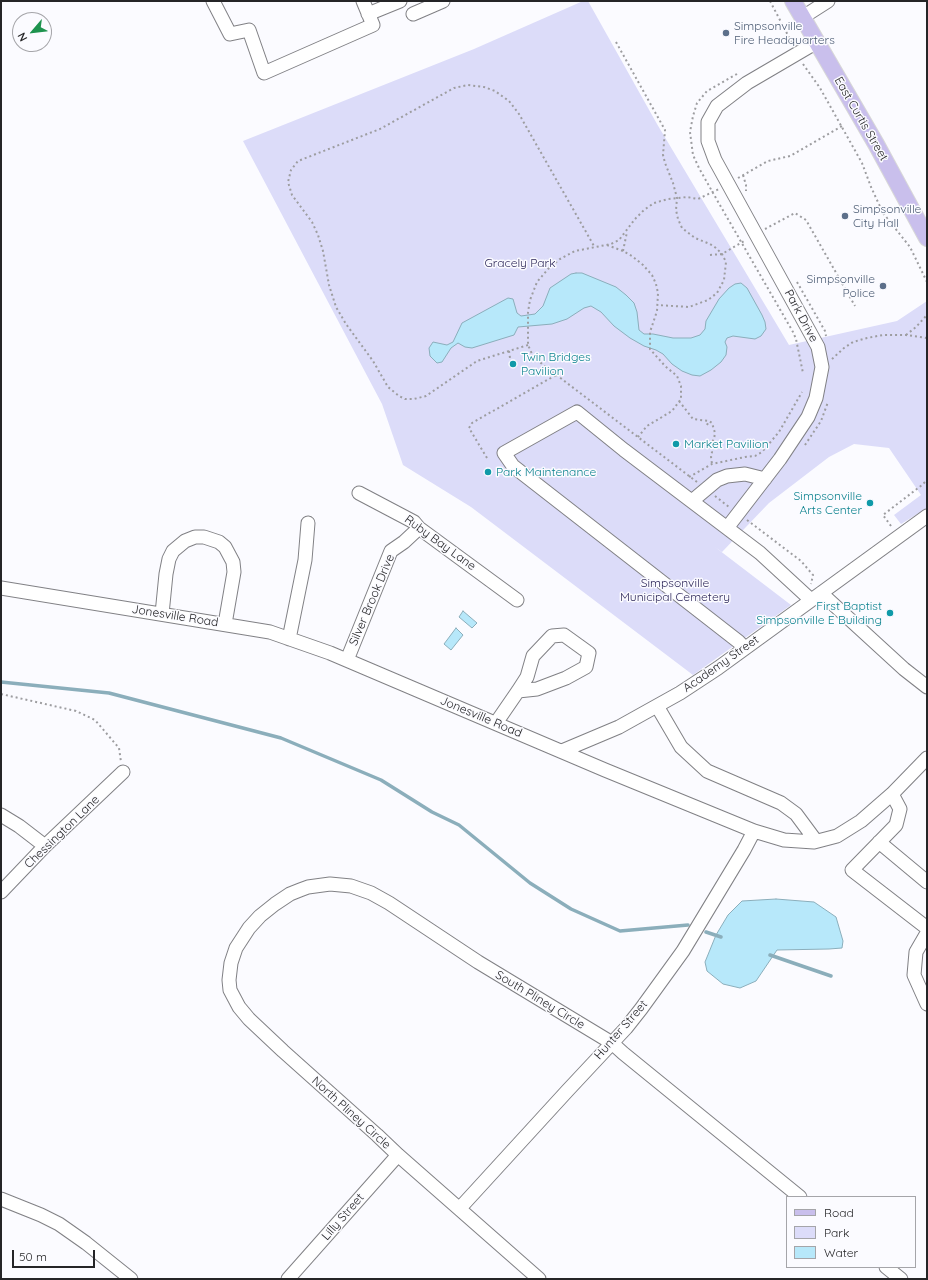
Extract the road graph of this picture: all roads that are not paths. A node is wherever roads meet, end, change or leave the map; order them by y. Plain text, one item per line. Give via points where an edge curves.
1 (213, 1) edge
2 (400, 1) edge
3 (443, 1) edge
4 (793, 1) edge
5 (828, 1) edge
6 (367, 5) edge
7 (412, 14) dead end
8 (803, 17) junction
9 (817, 42) junction
10 (927, 238) edge
11 (765, 480) junction
12 (359, 493) dead end
13 (692, 501) junction
14 (927, 516) edge
15 (308, 523) dead end
16 (419, 528) junction
17 (727, 528) junction
18 (1, 588) edge
19 (814, 593) junction
20 (517, 600) dead end
21 (162, 614) junction
22 (226, 624) junction
23 (289, 639) junction
24 (745, 648) junction
25 (347, 660) junction
26 (927, 687) edge
27 (518, 691) junction
28 (657, 706) junction
29 (496, 723) junction
30 (562, 751) junction
31 (927, 758) edge
32 (123, 772) road end
33 (892, 794) junction
34 (1, 815) edge
35 (754, 831) junction
36 (816, 841) junction
37 (879, 842) junction
38 (45, 846) junction
39 (927, 882) edge
40 (1, 892) edge
41 (256, 920) joint
42 (927, 928) edge
43 (927, 933) edge
44 (927, 1004) edge
45 (612, 1043) junction
46 (398, 1155) junction
47 (799, 1196) edge
48 (1, 1198) edge
49 (460, 1208) junction
50 (887, 1268) edge
51 (131, 1279) edge
52 (288, 1279) edge
53 (539, 1279) edge
54 (901, 1279) edge

1 - 6 street via 230,34 249,30 264,73 373,25
2 - 6 street
3 - 7 street
4 - 8 main road, East Curtis Street
5 - 8 street
8 - 9 main road, East Curtis Street
9 - 10 main road, East Curtis Street
9 - 11 street, Park Drive via 747,83 717,106 708,122 708,141 715,160 818,347 822,366 816,398 808,417
11 - 13 street via 745,474 727,476 717,480
11 - 17 street, Park Drive via 742,517
12 - 16 street, Ruby Bay Lane via 414,522
13 - 17 street
13 - 24 street via 577,412 504,453 513,466
14 - 19 street, Academy Street
15 - 23 street via 305,560
16 - 20 street, Ruby Bay Lane
16 - 25 street, Silver Brook Drive via 391,550
17 - 19 street
18 - 21 street, Jonesville Road
19 - 24 street, Academy Street
19 - 26 street
21 - 22 street, Jonesville Road
21 - 22 street via 166,574 173,551 185,541 204,537 225,547 233,562 234,572
22 - 23 street, Jonesville Road via 270,632
23 - 25 street, Jonesville Road
24 - 28 street, Academy Street
25 - 29 street, Jonesville Road
27 - 27 street via 527,677 533,656 552,636 564,635 589,653 586,667 566,678 537,689
27 - 29 street
28 - 30 street, Academy Street via 619,727
28 - 36 street via 681,747 707,771 781,803 796,814
29 - 30 street, Jonesville Road
30 - 35 street, Jonesville Road
31 - 33 street, Jonesville Road
32 - 38 street, Chessington Lane
33 - 36 street, Jonesville Road via 852,828 837,836
33 - 37 street via 900,809 896,825
34 - 38 street
35 - 36 street, Jonesville Road via 784,840
35 - 45 street, Hunter Street via 682,954
37 - 39 street
37 - 42 street via 852,870
38 - 40 street, Chessington Lane
41 - 45 street, South Pliney Circle via 275,904 300,890 330,884 352,886 389,903 478,962
41 - 46 street, North Pliney Circle via 240,941 231,963 230,990 235,1001 249,1019
43 - 44 street via 916,952 914,974
45 - 47 street, South Pliney Circle
45 - 49 street, Hunter Street
46 - 49 street, North Pliney Circle
46 - 52 street, Lilly Street
48 - 51 street via 59,1224
49 - 53 street, North Pliney Circle
50 - 54 street

